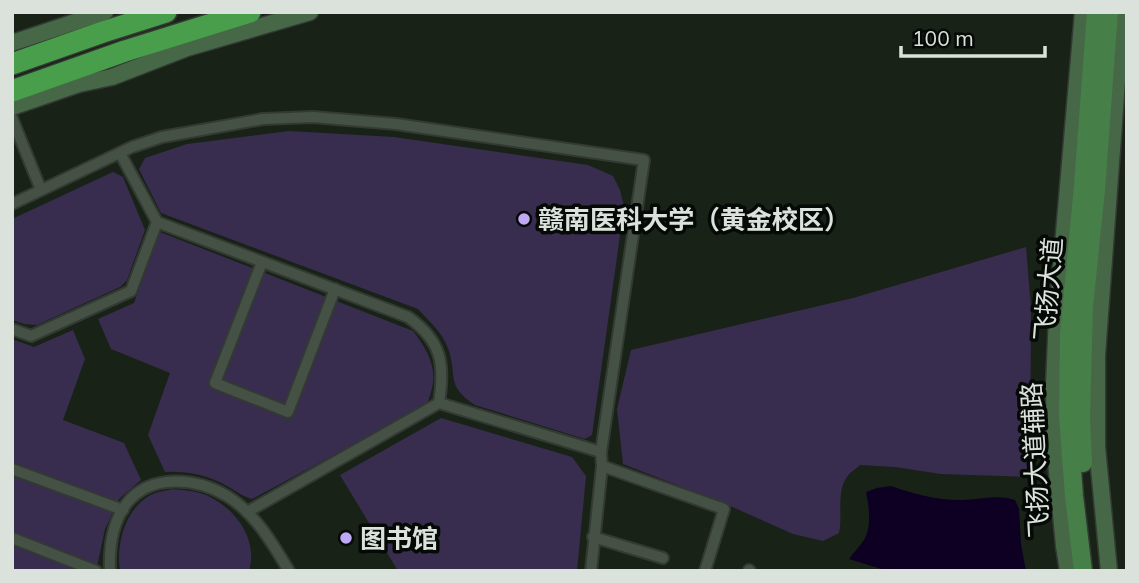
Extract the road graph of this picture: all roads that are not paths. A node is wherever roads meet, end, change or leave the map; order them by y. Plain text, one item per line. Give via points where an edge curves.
1 (105, 12) edge
2 (166, 12) edge
3 (250, 12) edge
4 (310, 12) edge
5 (1083, 12) edge
6 (1096, 12) edge
7 (1109, 12) edge
8 (1122, 12) edge
9 (12, 43) edge
10 (12, 64) edge
11 (12, 91) edge
12 (12, 107) edge
13 (12, 118) edge
14 (120, 153) junction
15 (40, 190) junction
16 (12, 204) edge
17 (157, 222) junction
18 (262, 262) junction
19 (1075, 271) junction
20 (335, 289) junction
21 (1084, 307) junction
22 (1058, 315) junction
23 (12, 329) edge
24 (1097, 355) junction
25 (1054, 386) junction
26 (439, 403) junction
27 (1068, 416) junction
28 (1097, 426) junction
29 (601, 452) junction
30 (602, 467) junction
31 (12, 469) edge
32 (1083, 469) junction
33 (1074, 496) junction
34 (123, 510) junction
35 (247, 512) junction
36 (593, 537) junction
37 (12, 538) edge
38 (1064, 546) junction
39 (663, 558) dead end
40 (96, 571) edge
41 (110, 571) edge
42 (289, 571) edge
43 (591, 571) edge
44 (705, 571) edge
45 (1068, 571) edge
46 (1083, 571) edge
47 (1094, 571) edge
48 (1109, 571) edge

1 - 9 street
2 - 10 highway
3 - 11 highway
4 - 12 street
5 - 22 street, 飞扬大道辅路
6 - 19 main road, 飞扬大道
7 - 21 main road, 飞扬大道
8 - 24 street
13 - 15 street
14 - 15 street
14 - 17 street
14 - 29 street via 162,137 263,119 313,117 396,124 644,160
15 - 16 street
17 - 18 street
17 - 23 street via 131,291 31,336
18 - 20 street
18 - 20 street via 215,383 288,412
19 - 22 street
19 - 27 main road, 飞扬大道
20 - 26 street via 421,326 439,355
21 - 24 street
21 - 32 main road, 飞扬大道
22 - 25 street, 飞扬大道辅路
24 - 28 street
25 - 27 street
25 - 38 street, 飞扬大道辅路
26 - 29 street
26 - 35 street
27 - 33 main road, 飞扬大道
28 - 32 street
28 - 48 street
29 - 30 street
30 - 36 street
30 - 44 street via 724,509
31 - 34 street
32 - 47 main road, 飞扬大道
33 - 38 street
33 - 46 main road, 飞扬大道
34 - 35 street via 146,488 172,481 212,489
34 - 41 street via 111,543
35 - 42 street
36 - 39 street
36 - 43 street
37 - 40 street
38 - 45 street, 飞扬大道辅路

